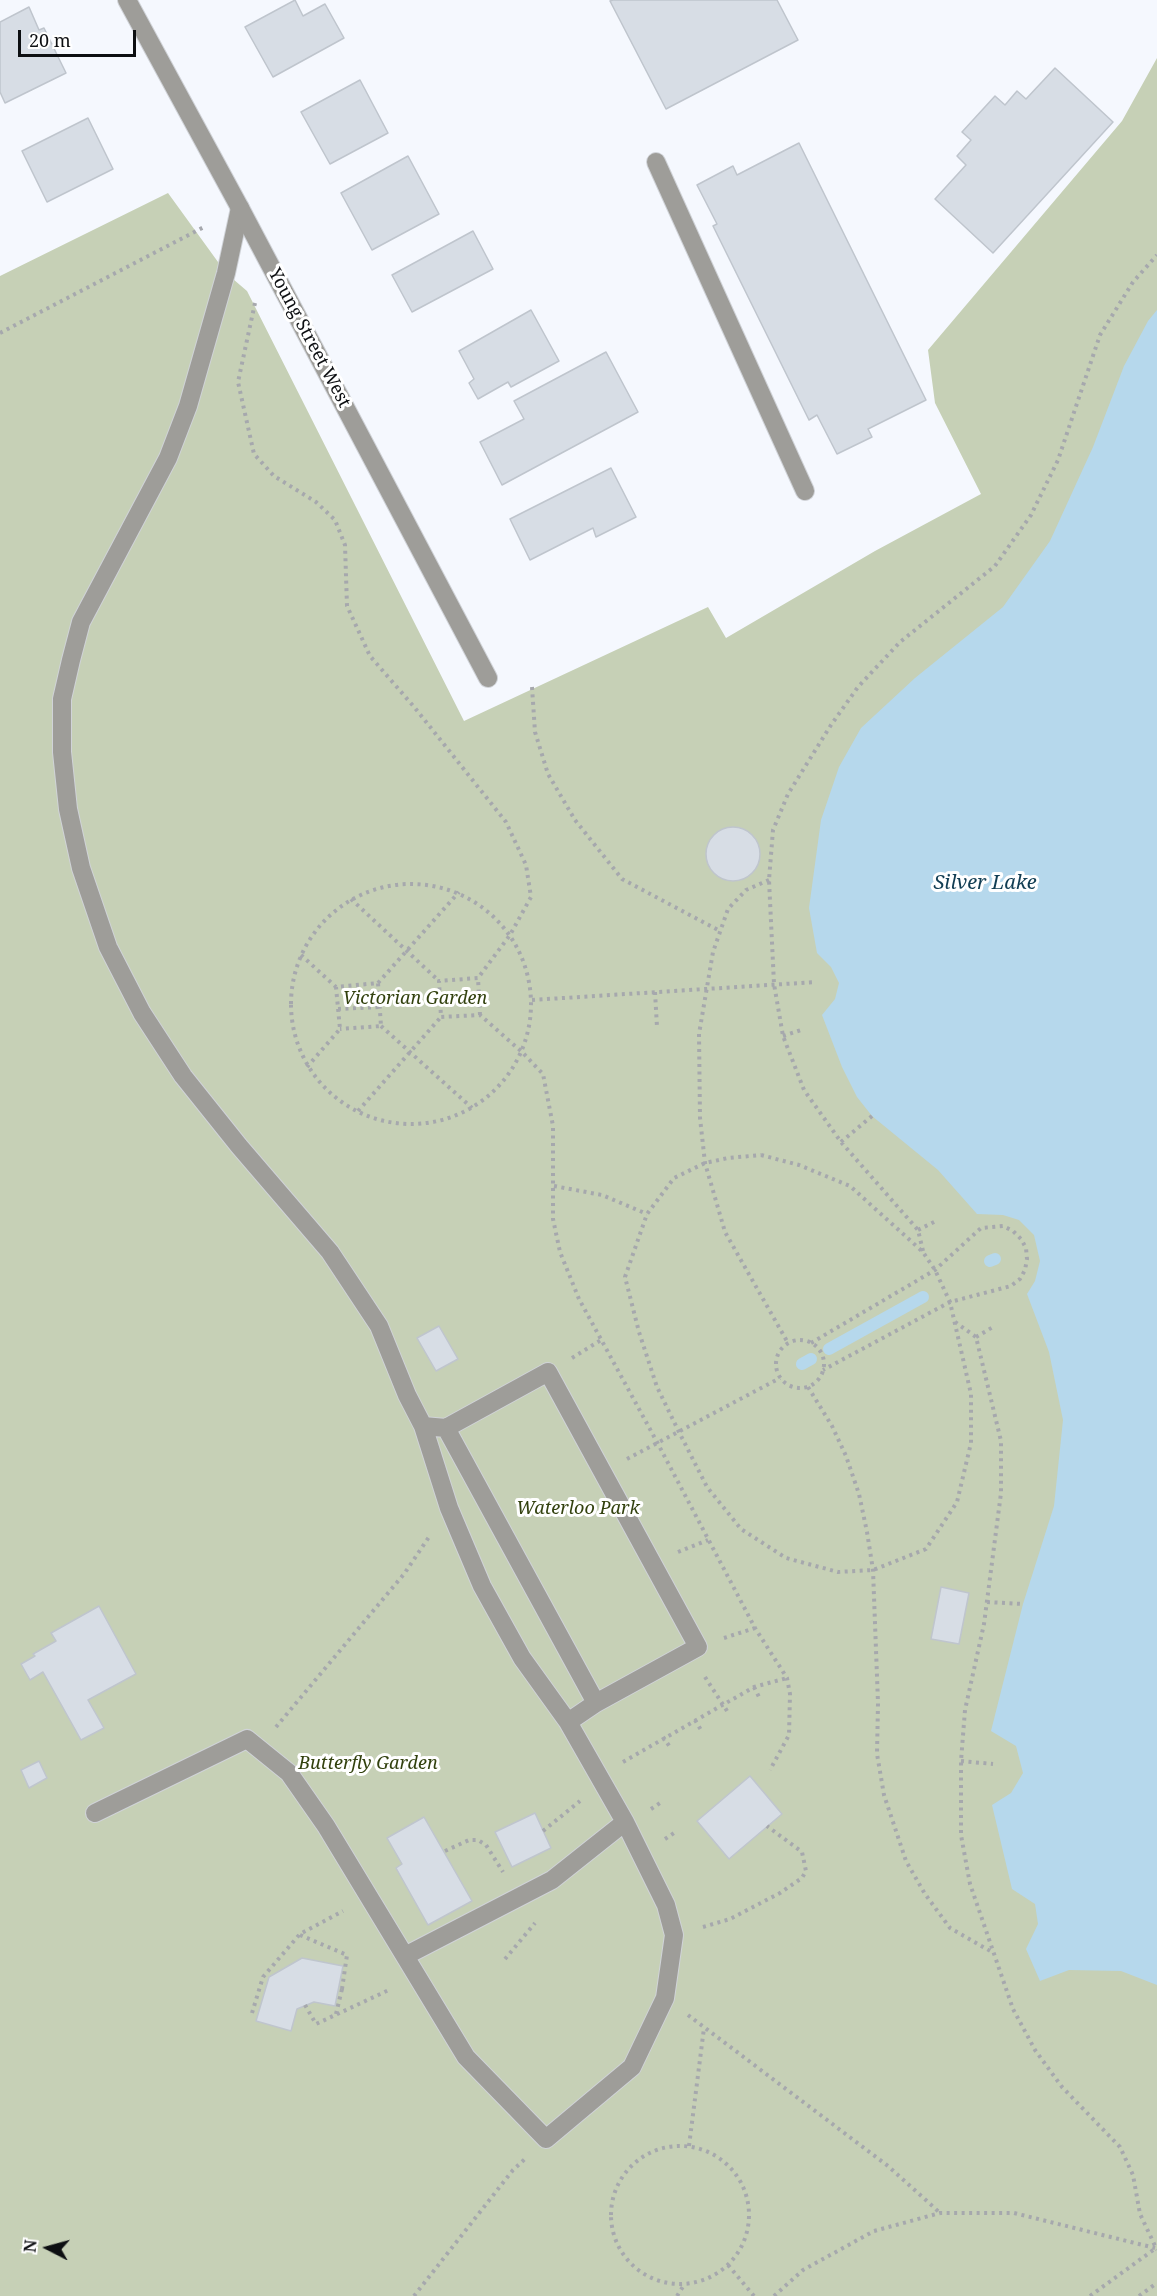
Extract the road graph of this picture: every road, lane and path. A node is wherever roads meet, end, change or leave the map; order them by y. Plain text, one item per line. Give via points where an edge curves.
1 (127, 0) edge
2 (656, 162) dead end
3 (240, 208) junction
4 (1157, 255) edge
5 (256, 294) dead end
6 (0, 333) edge
7 (805, 491) dead end
8 (488, 678) dead end
9 (532, 687) dead end
10 (769, 880) junction
11 (459, 891) junction
12 (351, 899) junction
13 (720, 931) junction
14 (510, 935) junction
15 (408, 951) junction
16 (301, 955) junction
17 (478, 978) junction
18 (439, 981) junction
19 (816, 982) dead end
20 (378, 983) junction
21 (774, 984) junction
22 (336, 987) junction
23 (707, 989) junction
24 (655, 992) junction
25 (479, 1000) junction
26 (532, 1000) junction
27 (440, 1002) junction
28 (379, 1007) junction
29 (339, 1009) junction
30 (480, 1015) junction
31 (441, 1017) junction
32 (381, 1026) junction
33 (657, 1028) dead end
34 (340, 1029) junction
35 (804, 1029) dead end
36 (783, 1036) junction
37 (409, 1052) junction
38 (522, 1052) junction
39 (307, 1066) junction
40 (472, 1108) junction
41 (358, 1111) junction
42 (872, 1116) dead end
43 (841, 1142) junction
44 (705, 1163) junction
45 (554, 1186) junction
46 (647, 1214) junction
47 (936, 1221) dead end
48 (918, 1230) junction
49 (923, 1252) junction
50 (935, 1270) junction
51 (950, 1302) junction
52 (954, 1321) junction
53 (993, 1327) dead end
54 (976, 1337) junction
55 (788, 1343) junction
56 (811, 1343) junction
57 (823, 1370) junction
58 (780, 1378) junction
59 (808, 1387) junction
60 (423, 1426) junction
61 (446, 1428) junction
62 (679, 1432) junction
63 (657, 1442) junction
64 (448, 1508) junction
65 (873, 1570) junction
66 (987, 1602) junction
67 (1023, 1604) dead end
68 (787, 1678) junction
69 (754, 1687) junction
70 (759, 1697) dead end
71 (596, 1703) junction
72 (723, 1706) junction
73 (729, 1714) dead end
74 (696, 1720) junction
75 (568, 1722) junction
76 (701, 1730) dead end
77 (663, 1737) junction
78 (670, 1747) dead end
79 (261, 1750) junction
80 (961, 1761) junction
81 (993, 1764) dead end
82 (770, 1770) dead end
83 (600, 1780) junction
84 (663, 1802) dead end
85 (649, 1810) dead end
86 (95, 1813) dead end
87 (625, 1822) junction
88 (767, 1826) dead end
89 (543, 1831) dead end
90 (677, 1832) dead end
91 (664, 1839) dead end
92 (445, 1851) dead end
93 (367, 1897) junction
94 (519, 1897) junction
95 (300, 1934) junction
96 (674, 1935) junction
97 (992, 1952) junction
98 (405, 1956) junction
99 (415, 1972) junction
100 (665, 1998) junction
101 (305, 2005) dead end
102 (252, 2013) dead end
103 (336, 2014) junction
104 (704, 2027) junction
105 (546, 2139) junction
106 (689, 2146) junction
107 (940, 2213) junction
108 (1157, 2248) edge
109 (728, 2265) junction
110 (1157, 2283) edge
111 (684, 2285) junction
112 (414, 2296) edge
113 (677, 2296) edge
114 (754, 2296) edge
115 (774, 2296) edge
116 (1090, 2296) edge
117 (1139, 2296) edge

1 - 3 street, Young Street West
2 - 7 street
3 - 6 path
3 - 8 street, Young Street West
3 - 60 street via 188,406 168,458 81,622 62,699 68,810 81,868 108,947 142,1013 183,1076 330,1252 356,1289 379,1326
4 - 10 path via 1133,282 1100,335 1058,459 1031,515 995,566 900,642 858,687 788,794 773,830
5 - 14 path via 238,382 254,454 274,476 316,502 335,520 345,545 347,606 370,656 506,822 526,865 531,897
9 - 13 path via 535,732 548,774 575,820 622,879
10 - 13 path via 746,890 728,909
10 - 21 path
11 - 12 path via 404,884 376,888
11 - 14 path via 488,910
11 - 15 path
12 - 15 path
12 - 16 path via 314,933
13 - 23 path
14 - 17 path
14 - 26 path via 526,966
15 - 18 path
15 - 20 path
16 - 22 path
16 - 39 path via 291,1000 293,1023
17 - 18 path
17 - 25 path
18 - 27 path
19 - 21 path
20 - 22 path
20 - 28 path
21 - 23 path
21 - 36 path
22 - 29 path
23 - 24 path
23 - 44 path via 699,1034
24 - 26 path
24 - 33 path
25 - 27 path
25 - 30 path
26 - 38 path
27 - 31 path
28 - 29 path
28 - 32 path
29 - 34 path
30 - 31 path
30 - 38 path
31 - 37 path
32 - 34 path
32 - 37 path
34 - 39 path
35 - 36 path
36 - 43 path via 804,1090
37 - 40 path
37 - 41 path
38 - 40 path via 493,1093
38 - 45 path via 543,1074 553,1126
39 - 41 path via 335,1097
40 - 41 path via 448,1119 422,1124 396,1124
42 - 43 path
43 - 48 path
44 - 46 path via 674,1178
44 - 49 path via 761,1155 799,1165 850,1186
44 - 55 path via 725,1232
45 - 46 path via 602,1195
45 - 63 path via 553,1220 560,1252 579,1299
46 - 62 path via 625,1277 657,1387
47 - 48 path
48 - 49 path
49 - 50 path
50 - 51 path
50 - 51 path via 981,1228 1003,1226 1013,1231 1026,1248 1025,1270 1011,1286
50 - 56 path
51 - 52 path
51 - 57 path
52 - 54 path
52 - 65 path via 970,1394 971,1443 957,1502 926,1549
53 - 54 path
54 - 66 path via 1001,1441 1001,1493
55 - 56 path
55 - 58 path via 778,1355
56 - 57 path via 822,1354
57 - 59 path
58 - 59 path via 793,1387
58 - 62 path
59 - 65 path via 832,1426 853,1475
60 - 61 street
60 - 64 street
61 - 71 street
61 - 71 street via 548,1372 698,1647
62 - 63 path
62 - 65 path via 707,1487 741,1529 786,1558 838,1572
63 - 68 path via 755,1628
64 - 75 street via 482,1586 522,1658
64 - 79 path via 405,1574
65 - 97 path via 877,1754 884,1795 906,1861 925,1894 950,1928
66 - 67 path
66 - 80 path via 964,1710
68 - 69 path
68 - 82 path via 789,1735
69 - 70 path
69 - 72 path
71 - 75 street
72 - 73 path
72 - 74 path
74 - 76 path
74 - 77 path
75 - 83 street
77 - 78 path
77 - 83 path
79 - 86 street via 247,1739
79 - 93 street via 289,1773 326,1826
80 - 81 path
80 - 97 path via 961,1835 970,1884
83 - 87 street
83 - 89 path
84 - 85 path
87 - 94 street via 552,1880
87 - 96 street via 666,1905
88 - 96 path via 802,1852 806,1871 802,1878 730,1919
90 - 91 path
92 - 94 path via 469,1840 482,1841
93 - 95 path
93 - 98 street
94 - 98 street
95 - 102 path via 263,1977
95 - 103 path via 347,1955
96 - 100 street
97 - 108 path via 1013,2009 1035,2050 1062,2087 1120,2146 1133,2175 1140,2214
98 - 99 street
99 - 103 path via 387,1991
99 - 105 street via 466,2057
100 - 104 path
100 - 105 street via 632,2067
101 - 103 path via 316,2024
104 - 106 path
104 - 107 path via 888,2166
105 - 112 path via 513,2170
106 - 109 path via 710,2152 728,2165 742,2183 749,2204 749,2226 742,2247
106 - 111 path via 667,2146 647,2153 618,2183 611,2203 616,2244 627,2261 644,2275 663,2283
107 - 108 path via 1014,2213
107 - 115 path via 874,2231 803,2270
108 - 116 path
109 - 111 path via 715,2276
109 - 114 path
110 - 117 path
111 - 113 path

